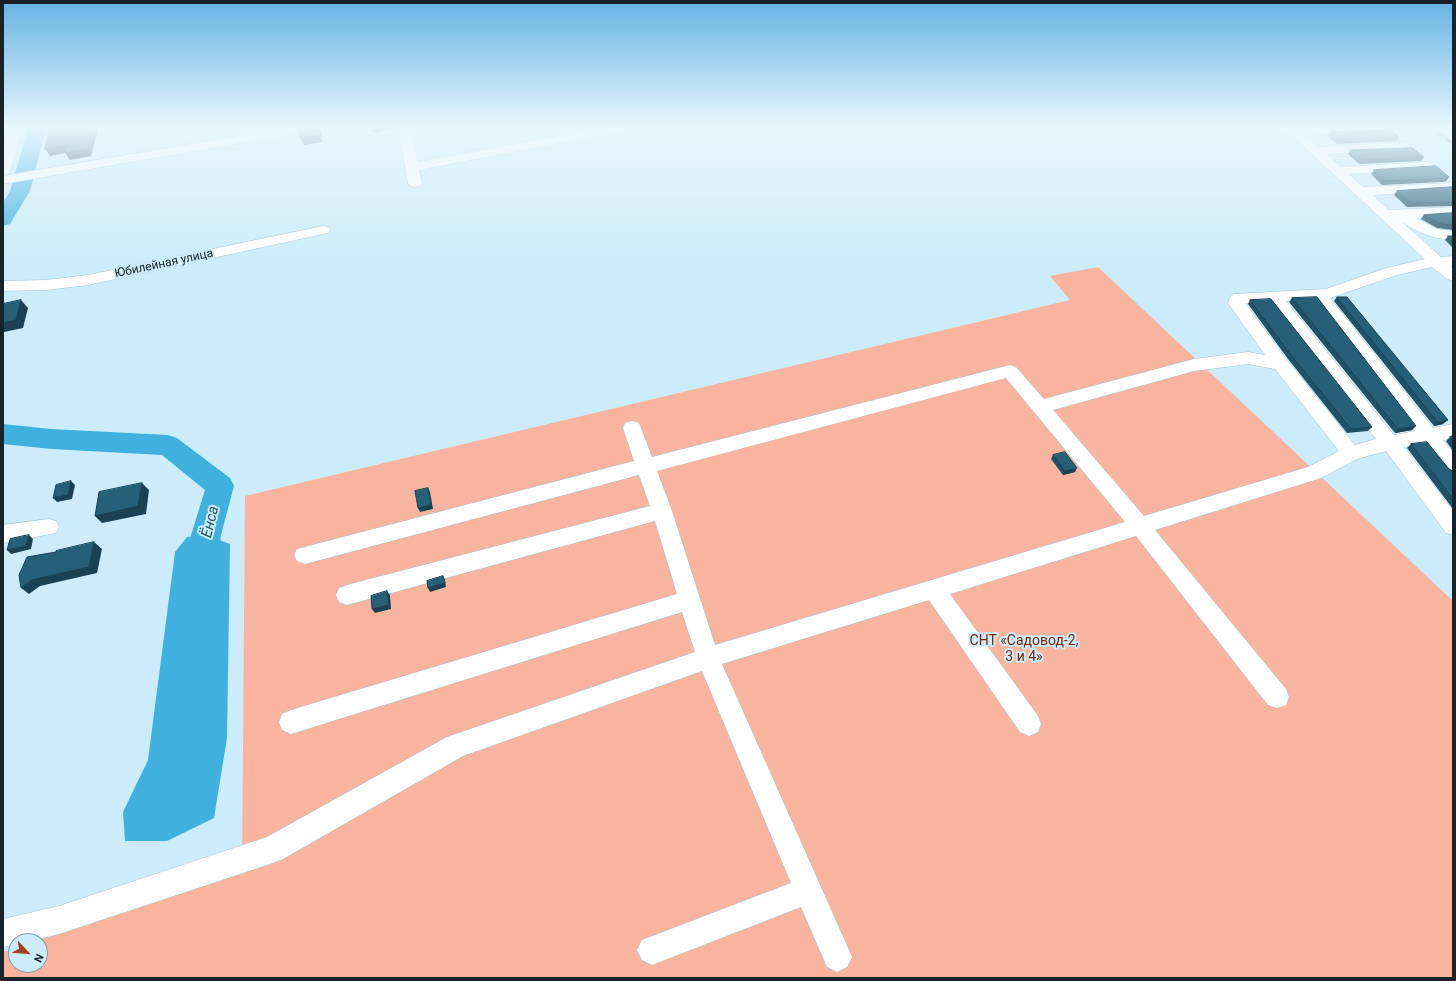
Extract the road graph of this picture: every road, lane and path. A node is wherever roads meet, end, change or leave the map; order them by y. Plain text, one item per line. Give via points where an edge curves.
1 (39, 174) edge
2 (413, 174) edge
3 (1341, 174) edge
4 (3, 180) edge
5 (415, 183) dead end
6 (1450, 186) edge
7 (1360, 191) junction
8 (1453, 211) edge
9 (1393, 214) junction
10 (323, 230) dead end
11 (1453, 236) edge
12 (1445, 261) edge
13 (1453, 276) edge
14 (3, 286) edge
15 (1319, 295) junction
16 (1274, 297) junction
17 (1281, 364) junction
18 (1040, 407) junction
19 (632, 428) dead end
20 (1453, 431) edge
21 (1428, 436) junction
22 (1390, 443) junction
23 (1351, 453) junction
24 (646, 466) junction
25 (1453, 467) edge
26 (662, 511) junction
27 (1140, 526) junction
28 (49, 527) dead end
29 (1453, 527) edge
30 (3, 534) edge
31 (305, 555) dead end
32 (934, 589) junction
33 (347, 595) dead end
34 (690, 600) junction
35 (708, 658) junction
36 (1277, 697) dead end
37 (291, 722) dead end
38 (1029, 724) dead end
39 (808, 890) junction
40 (3, 933) edge
41 (652, 950) dead end
42 (837, 957) dead end

1 - 4 street
2 - 5 street
3 - 7 street
6 - 7 street
7 - 9 street
8 - 9 street
9 - 11 street via 1430,231
9 - 12 street
10 - 14 street, Юбилейная улица via 91,279 40,286
12 - 13 street
12 - 15 street via 1372,278 1331,294
15 - 16 street
15 - 21 street
16 - 17 street via 1240,298 1236,303
16 - 22 street
17 - 18 street via 1248,358 1194,365
17 - 23 street
18 - 24 street via 1010,371
18 - 27 street
19 - 24 street
20 - 21 street
21 - 22 street
21 - 25 street
22 - 23 street
22 - 29 street
23 - 27 street via 1314,473
24 - 26 street
24 - 31 street
26 - 33 street
26 - 34 street
27 - 32 street
27 - 36 street
28 - 30 street
32 - 35 street
32 - 38 street
34 - 35 street
34 - 37 street
35 - 39 street
35 - 40 street via 456,746 273,849 58,920
39 - 41 street
39 - 42 street

